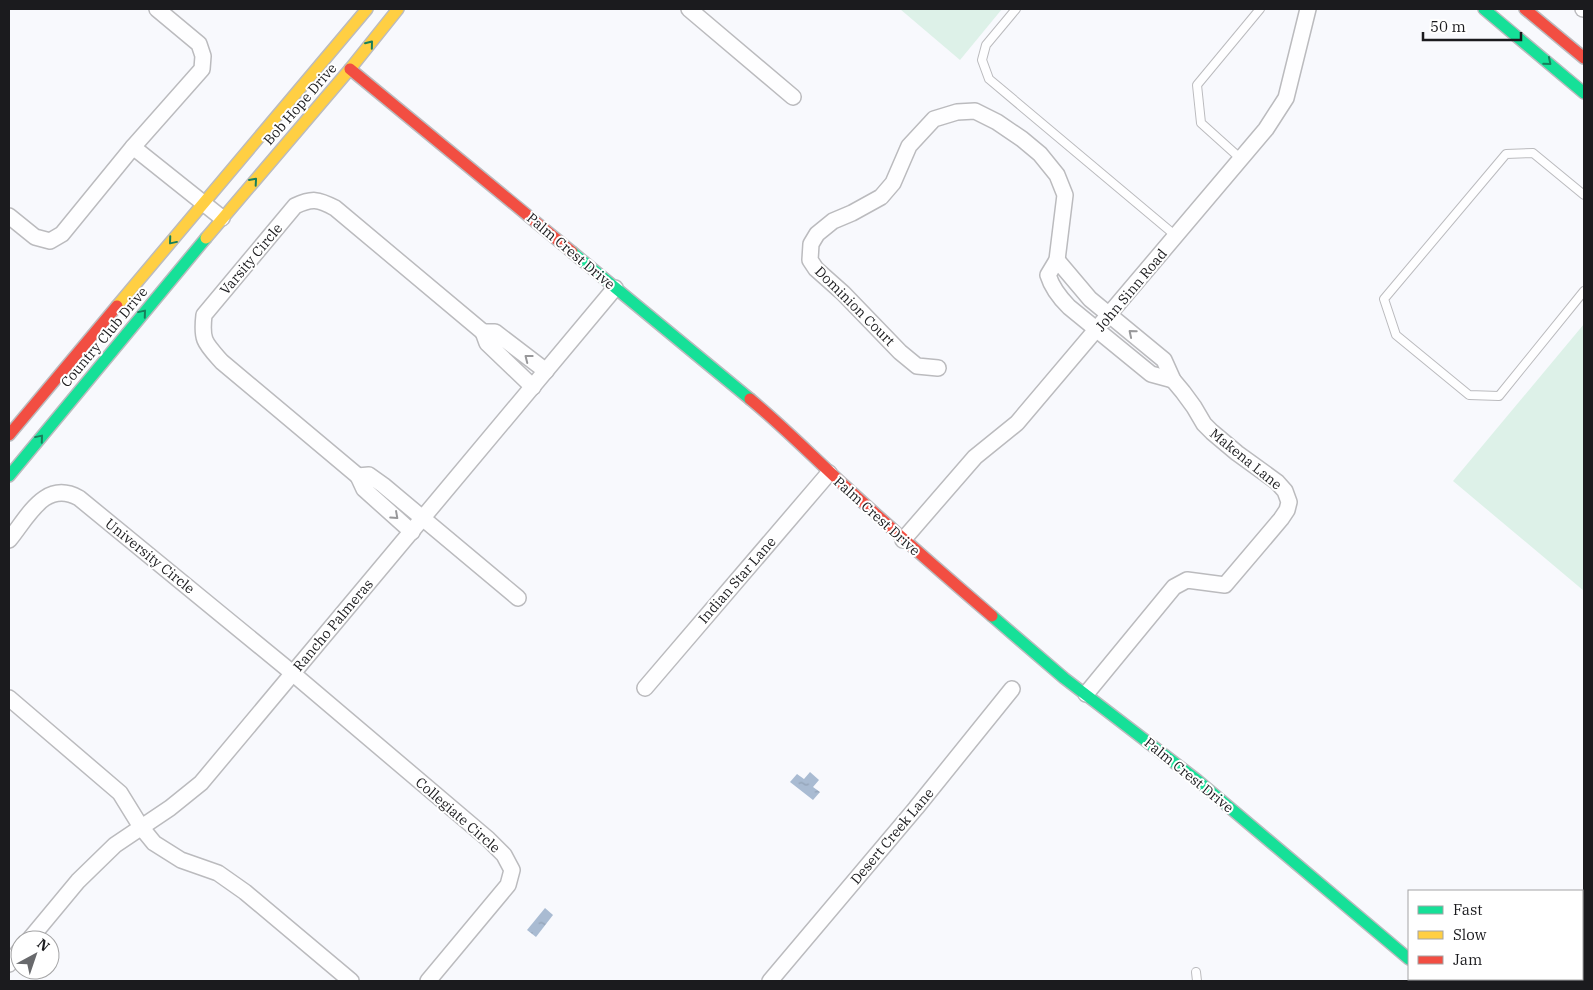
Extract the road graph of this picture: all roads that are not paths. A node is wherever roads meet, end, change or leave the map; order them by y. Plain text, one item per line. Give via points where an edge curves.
1 (158, 9) edge
2 (367, 9) edge
3 (689, 9) edge
4 (1016, 9) edge
5 (1260, 9) edge
6 (1308, 9) edge
7 (1484, 9) edge
8 (1525, 9) edge
9 (396, 10) edge
10 (1584, 58) edge
11 (350, 69) junction
12 (1584, 92) edge
13 (793, 97) dead end
14 (133, 147) junction
15 (1241, 159) junction
16 (1584, 195) edge
17 (204, 203) junction
18 (9, 216) edge
19 (222, 218) junction
20 (1176, 236) junction
21 (1057, 260) junction
22 (615, 288) junction
23 (1584, 291) edge
24 (1070, 292) junction
25 (1110, 314) junction
26 (1097, 330) junction
27 (483, 332) junction
28 (510, 344) junction
29 (1152, 349) junction
30 (501, 356) junction
31 (1139, 365) junction
32 (938, 368) dead end
33 (546, 371) junction
34 (1172, 380) junction
35 (533, 386) junction
36 (9, 435) edge
37 (830, 473) junction
38 (9, 476) edge
39 (358, 476) junction
40 (388, 489) junction
41 (378, 501) junction
42 (423, 518) junction
43 (412, 532) junction
44 (9, 540) edge
45 (903, 540) junction
46 (518, 598) dead end
47 (291, 674) junction
48 (645, 688) dead end
49 (1012, 689) dead end
50 (1086, 694) junction
51 (9, 698) edge
52 (141, 827) junction
53 (36, 930) edge
54 (1408, 958) edge
55 (1196, 972) dead end
56 (351, 981) edge
57 (428, 981) edge
58 (770, 981) edge
59 (1197, 981) edge

1 - 14 street via 198,44 204,56 202,68
2 - 17 street, Bob Hope Drive
3 - 13 street
4 - 20 lane via 986,45 982,60 989,79
5 - 15 lane via 1196,85 1201,123
6 - 15 street, John Sinn Road via 1286,98
7 -> 12 street
8 - 10 street
11 -> 9 street, Bob Hope Drive
19 -> 11 street, Bob Hope Drive
11 - 22 street, Palm Crest Drive
14 - 17 street
14 - 18 street via 62,234 50,241 35,238
15 - 20 street, John Sinn Road
16 - 23 lane via 1533,152 1506,154 1384,299 1396,335 1469,395 1499,396
17 - 19 street
17 -> 36 street, Country Club Drive
38 -> 19 street, Country Club Drive
20 - 25 street, John Sinn Road
21 - 24 street, Dominion Court
21 - 24 street, Dominion Court via 1048,275 1052,286
21 - 32 street, Dominion Court via 1065,195 1057,175 1040,154 997,122 975,111 934,118 909,146 893,183 881,197 833,221 817,234 811,244 810,260 900,352 917,366
22 - 33 street, Rancho Palmeras
22 - 37 street, Palm Crest Drive via 779,423
24 - 25 street, Dominion Court via 1090,299
24 - 26 street, Dominion Court
25 - 26 street, John Sinn Road
29 -> 25 street, Makena Lane
26 - 31 street
26 - 45 street, John Sinn Road via 1017,423 975,457
27 - 28 street, Varsity Circle via 496,332
27 - 30 street, Varsity Circle via 487,344
27 - 39 street, Varsity Circle via 334,208 308,200 295,206 204,315 202,333 222,362
28 - 30 street
33 -> 28 street, Varsity Circle
29 - 31 lane
29 - 34 street, Makena Lane via 1164,360
30 - 35 street, Varsity Circle
31 - 34 street via 1151,374
33 - 35 street, Rancho Palmeras
34 - 50 street, Makena Lane via 1204,424 1285,491 1289,502 1287,510 1225,585 1187,580 1174,587
35 - 42 street, Rancho Palmeras
37 - 45 street, Palm Crest Drive
37 - 48 street, Indian Star Lane
39 - 40 street, Varsity Circle via 369,475
39 - 41 street, Varsity Circle via 364,489
40 - 41 street
40 - 42 street, Varsity Circle
41 -> 43 street, Varsity Circle
42 - 43 street, Rancho Palmeras
42 - 46 street, Varsity Circle
43 - 47 street, Rancho Palmeras
44 - 47 street, University Circle via 42,499 56,492 70,493
45 - 50 street, Palm Crest Drive
47 - 52 street, Rancho Palmeras via 201,783
47 - 57 street, Collegiate Circle via 488,839 504,855 512,870 508,885
49 - 58 street, Desert Creek Lane
50 - 54 street, Palm Crest Drive via 1196,780
51 - 52 street via 120,792
52 - 53 street, Rancho Palmeras via 115,845 78,881
52 - 56 street via 154,843 181,860 218,873 245,892
55 - 59 lane

